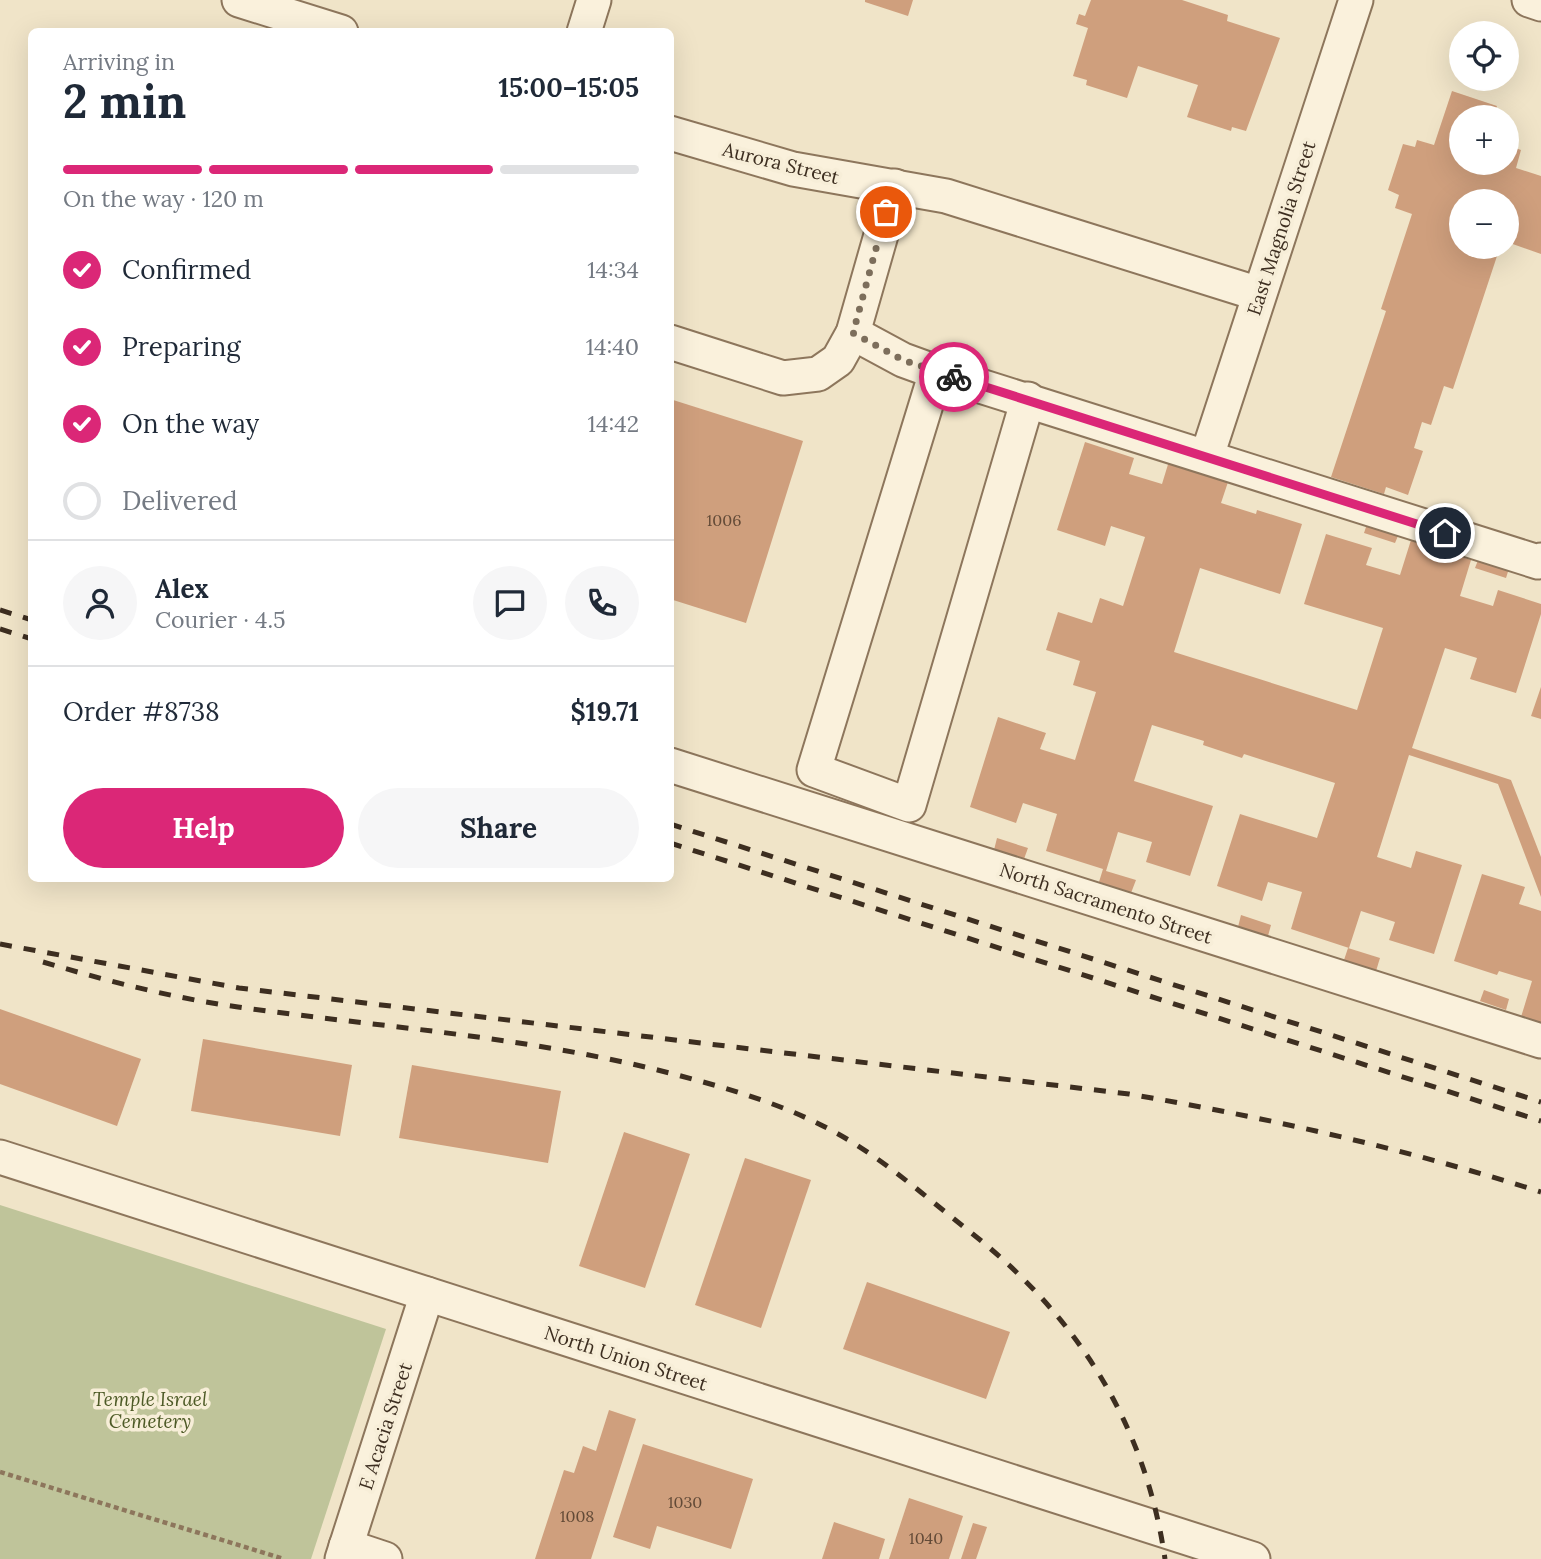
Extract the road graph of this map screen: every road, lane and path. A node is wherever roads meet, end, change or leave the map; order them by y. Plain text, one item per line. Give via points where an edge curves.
1 (239, 0) edge
2 (594, 0) edge
3 (1356, 0) edge
4 (1530, 0) edge
5 (1541, 4) edge
6 (328, 28) edge
7 (585, 28) edge
8 (674, 134) edge
9 (895, 186) junction
10 (1259, 294) junction
11 (853, 333) junction
12 (674, 343) edge
13 (936, 372) junction
14 (1028, 399) junction
15 (1207, 456) junction
16 (1541, 560) edge
17 (674, 766) edge
18 (1541, 1041) edge
19 (0, 1157) edge
20 (427, 1294) junction
21 (0, 1472) edge
22 (344, 1553) edge
23 (1216, 1553) edge
24 (284, 1559) edge
25 (385, 1559) edge
26 (1253, 1559) edge

1 - 6 street
2 - 7 street
3 - 10 street, East Magnolia Street
4 - 5 street
8 - 9 street, Aurora Street via 793,169
9 - 10 street, Aurora Street via 946,196
9 - 11 street
10 - 15 street, East Magnolia Street
11 - 12 street via 838,360 809,377 783,378
11 - 13 street
13 - 14 street
13 - 14 street via 814,770 909,805
14 - 15 street
15 - 16 street
17 - 18 street, North Sacramento Street
19 - 20 street, North Union Street
20 - 22 street, E Acacia Street
20 - 23 street, North Union Street
21 - 24 path
22 - 25 street
23 - 26 street, North Union Street

